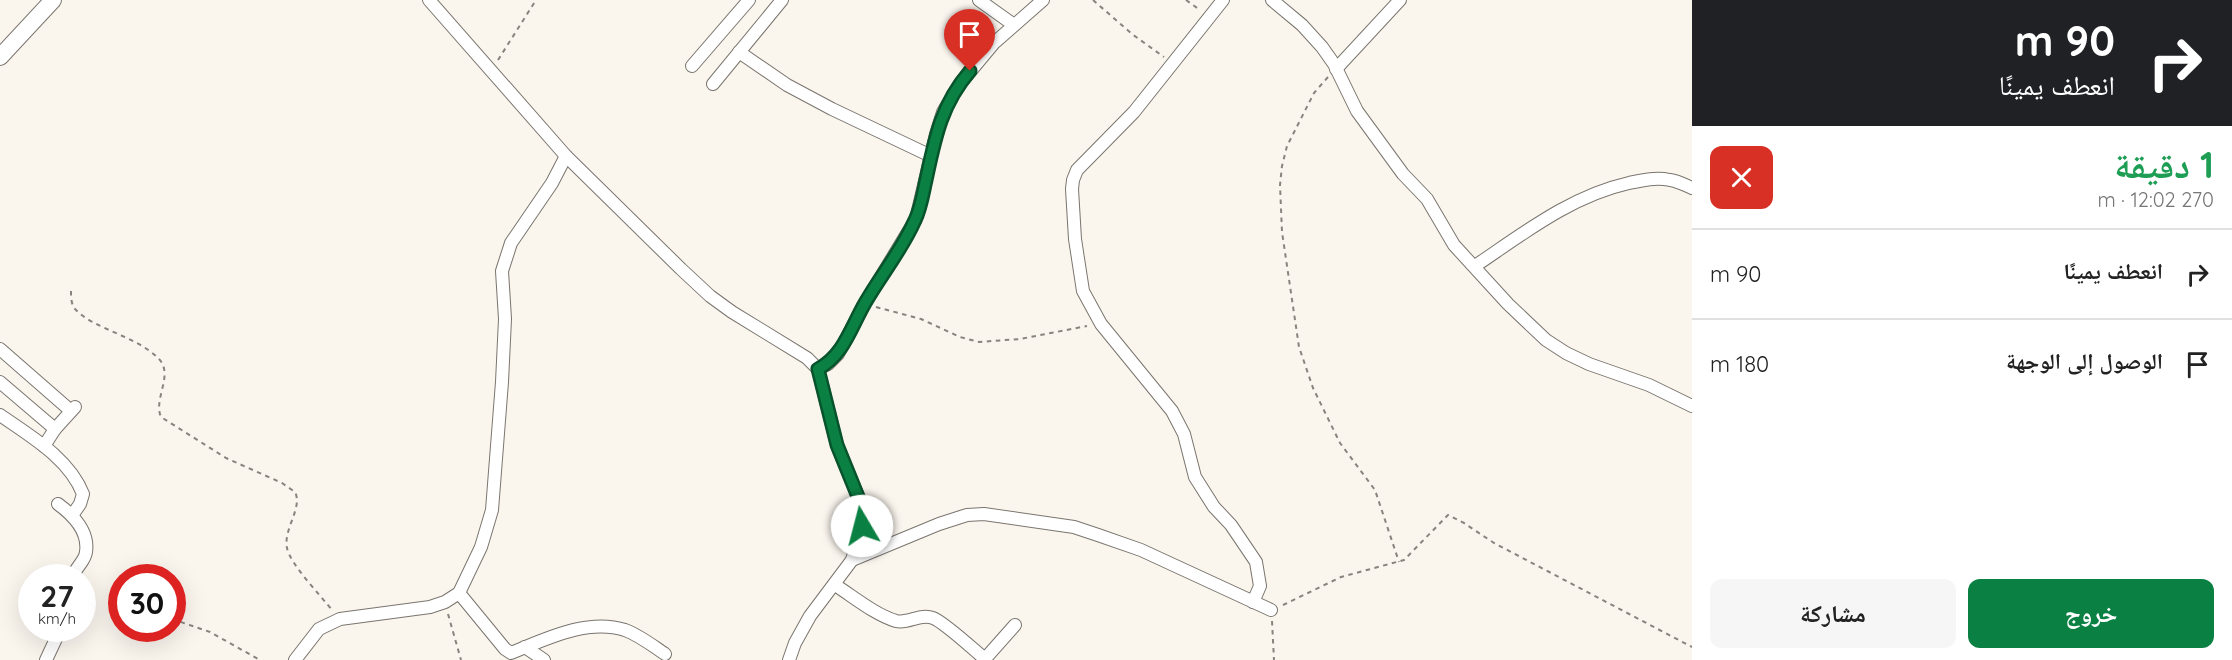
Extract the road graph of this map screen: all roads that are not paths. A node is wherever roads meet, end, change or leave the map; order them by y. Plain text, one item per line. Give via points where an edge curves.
1 (53, 0) edge
2 (429, 0) edge
3 (749, 0) edge
4 (782, 0) edge
5 (979, 0) edge
6 (1043, 0) edge
7 (1223, 0) edge
8 (1272, 0) edge
9 (1400, 0) edge
10 (1014, 25) junction
11 (739, 52) junction
12 (0, 57) edge
13 (693, 66) dead end
14 (1336, 69) junction
15 (713, 84) dead end
16 (566, 156) junction
17 (931, 156) junction
18 (1692, 188) edge
19 (1475, 266) junction
20 (0, 349) edge
21 (818, 369) junction
22 (0, 382) edge
23 (1692, 406) edge
24 (0, 415) edge
25 (55, 429) junction
26 (44, 446) junction
27 (58, 504) dead end
28 (73, 514) junction
29 (852, 560) junction
30 (80, 564) edge
31 (835, 585) junction
32 (459, 593) junction
33 (1253, 602) junction
34 (1271, 610) road end
35 (1015, 625) dead end
36 (54, 642) edge
37 (525, 647) junction
38 (665, 654) dead end
39 (985, 659) edge
40 (46, 660) edge
41 (295, 660) edge
42 (544, 660) edge
43 (789, 660) edge

1 - 12 main road
2 - 16 street
3 - 13 street
4 - 11 street
5 - 10 street
6 - 10 street
7 - 33 street via 1134,112 1077,170 1073,180 1075,239 1080,282 1088,302 1101,324 1173,411 1184,434 1195,477 1256,562 1260,586
8 - 14 street via 1315,38
9 - 14 street
10 - 17 street via 959,84 943,112
11 - 15 street
11 - 17 street via 787,85
14 - 19 street via 1357,111 1403,174 1427,199 1454,244
16 - 21 street via 710,296
16 - 32 street via 511,243 502,271 505,319 492,510 481,547
17 - 21 street via 916,219 838,354
18 - 19 street via 1653,178 1611,187 1555,212
19 - 23 street via 1508,304 1566,353
20 - 25 street via 74,408
21 - 29 street via 837,445 861,504 862,526
22 - 25 street
24 - 26 street
25 - 26 street
26 - 28 street via 81,489 80,504
27 - 28 street
28 - 30 street via 82,531 86,552
29 - 31 street
29 - 33 street via 939,524 984,514 1082,530 1141,550
31 - 39 street via 896,620 904,622 925,616 938,620
31 - 43 street via 810,616
32 - 37 street via 505,649 511,653
32 - 41 street via 430,607 340,619 319,629
33 - 34 street
35 - 39 street
36 - 40 street
37 - 38 street via 581,629 610,626 627,631
37 - 42 street

